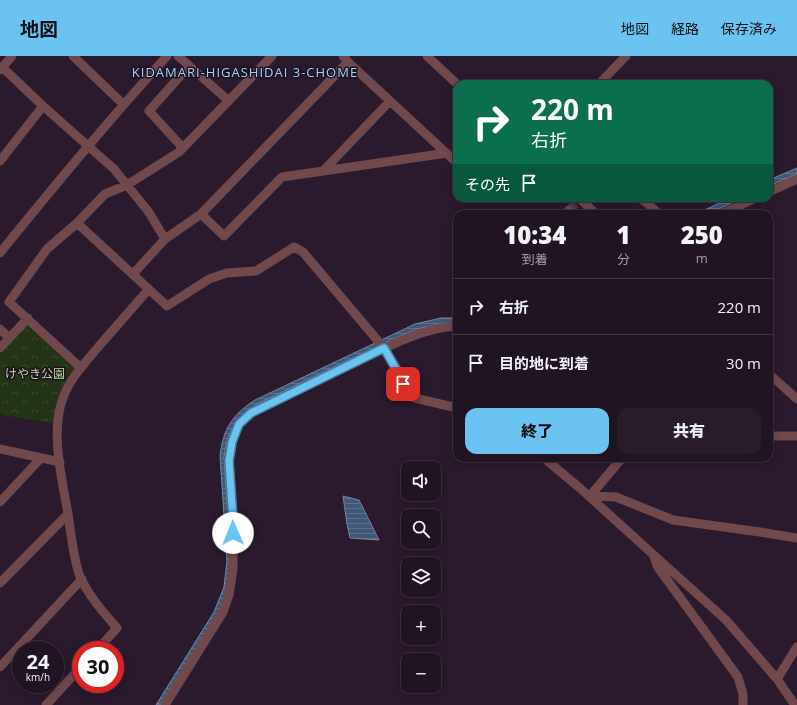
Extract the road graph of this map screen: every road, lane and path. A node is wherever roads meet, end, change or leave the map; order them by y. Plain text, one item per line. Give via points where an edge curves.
1 (12, 56) edge
2 (72, 56) edge
3 (167, 56) edge
4 (178, 56) edge
5 (427, 56) edge
6 (626, 56) edge
7 (268, 57) edge
8 (346, 59) edge
9 (189, 66) junction
10 (1, 69) edge
11 (453, 80) edge
12 (603, 80) edge
13 (229, 101) junction
14 (390, 101) junction
15 (123, 104) junction
16 (43, 106) junction
17 (88, 146) junction
18 (183, 148) junction
19 (447, 153) junction
20 (453, 158) edge
21 (0, 161) edge
22 (324, 170) junction
23 (797, 179) edge
24 (127, 185) junction
25 (773, 190) edge
26 (583, 202) edge
27 (644, 202) edge
28 (747, 202) edge
29 (592, 210) edge
30 (654, 210) edge
31 (730, 210) edge
32 (201, 214) junction
33 (77, 223) junction
34 (165, 239) junction
35 (2, 247) edge
36 (133, 274) junction
37 (148, 289) junction
38 (28, 318) junction
39 (453, 326) edge
40 (0, 329) edge
41 (9, 338) junction
42 (0, 348) edge
43 (384, 348) junction
44 (81, 368) junction
45 (773, 378) edge
46 (797, 399) edge
47 (453, 407) edge
48 (773, 436) edge
49 (797, 436) edge
50 (0, 449) edge
51 (41, 458) junction
52 (60, 462) junction
53 (549, 462) edge
54 (619, 462) edge
55 (590, 496) junction
56 (0, 502) edge
57 (68, 514) junction
58 (797, 538) edge
59 (653, 555) junction
60 (82, 579) junction
61 (0, 583) edge
62 (105, 641) edge
63 (797, 647) edge
64 (0, 667) edge
65 (72, 677) edge
66 (777, 679) junction
67 (46, 705) edge
68 (165, 705) edge
69 (743, 705) edge
70 (795, 705) edge

1 - 10 street
2 - 15 street
3 - 15 street
4 - 9 street
5 - 11 street
6 - 12 street
7 - 13 street
8 - 14 street
8 - 32 street
9 - 13 street
9 - 18 street via 149,111
10 - 16 street
13 - 18 street
14 - 19 street
14 - 22 street
15 - 17 street
16 - 17 street
16 - 21 street
17 - 24 street via 114,169
17 - 35 street
18 - 24 street
19 - 20 street
19 - 22 street
22 - 32 street via 282,177 224,236
23 - 25 street
24 - 33 street via 105,194
24 - 34 street via 148,211
26 - 29 street
27 - 30 street
28 - 31 street
32 - 34 street
33 - 36 street
33 - 38 street via 47,249 9,302
34 - 36 street
36 - 37 street
37 - 43 street via 167,306 209,279 227,273 256,271 294,247 303,252
37 - 44 street
38 - 41 street
38 - 44 street
39 - 43 street via 426,330
40 - 41 street
41 - 42 street
43 - 47 street via 408,395
43 - 68 street via 251,413 239,424 232,442 229,461 233,570 229,595 222,612
44 - 52 street via 63,397 59,412 57,437
45 - 46 street
48 - 49 street
50 - 51 street
51 - 52 street
51 - 56 street
52 - 57 street
53 - 55 street
54 - 55 street
55 - 58 street via 616,497 673,520
55 - 59 street
57 - 60 street
57 - 61 street
59 - 66 street via 726,620
59 - 69 street via 657,566 738,677
60 - 62 street via 117,628
60 - 64 street
63 - 66 street
65 - 67 street
66 - 70 street

